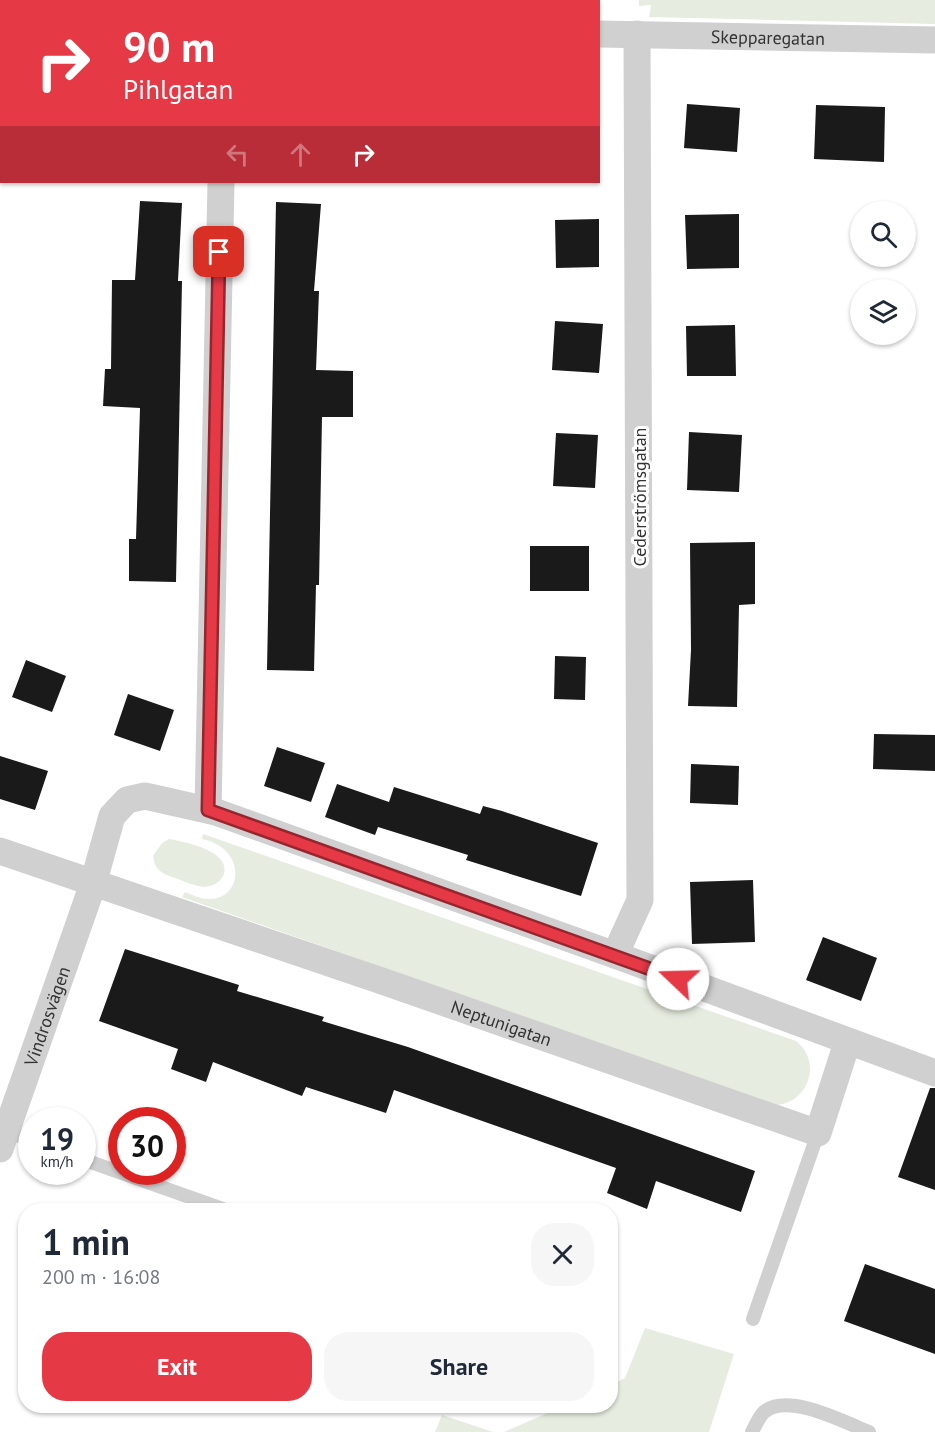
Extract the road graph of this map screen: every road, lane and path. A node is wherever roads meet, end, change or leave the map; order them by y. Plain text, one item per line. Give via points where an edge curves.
1 (600, 34) edge
2 (637, 34) junction
3 (935, 40) edge
4 (221, 183) edge
5 (208, 810) junction
6 (0, 851) edge
7 (93, 884) junction
8 (615, 955) junction
9 (847, 1043) junction
10 (935, 1073) edge
11 (818, 1133) junction
12 (13, 1141) edge
13 (96, 1164) edge
14 (206, 1203) edge
15 (753, 1318) dead end
16 (752, 1432) edge
17 (869, 1432) edge

1 - 2 street, Skepparegatan
2 - 3 street, Skepparegatan
2 - 8 street, Cederströmsgatan via 640,900
4 - 5 street
5 - 7 street via 145,796 127,800 112,816
5 - 8 street
6 - 7 street, Neptunigatan
7 - 11 street, Neptunigatan
7 - 12 street, Vindrosvägen
8 - 9 street
9 - 10 street
9 - 11 street
11 - 15 lane
13 - 14 lane
16 - 17 lane via 764,1412 781,1405 807,1408

